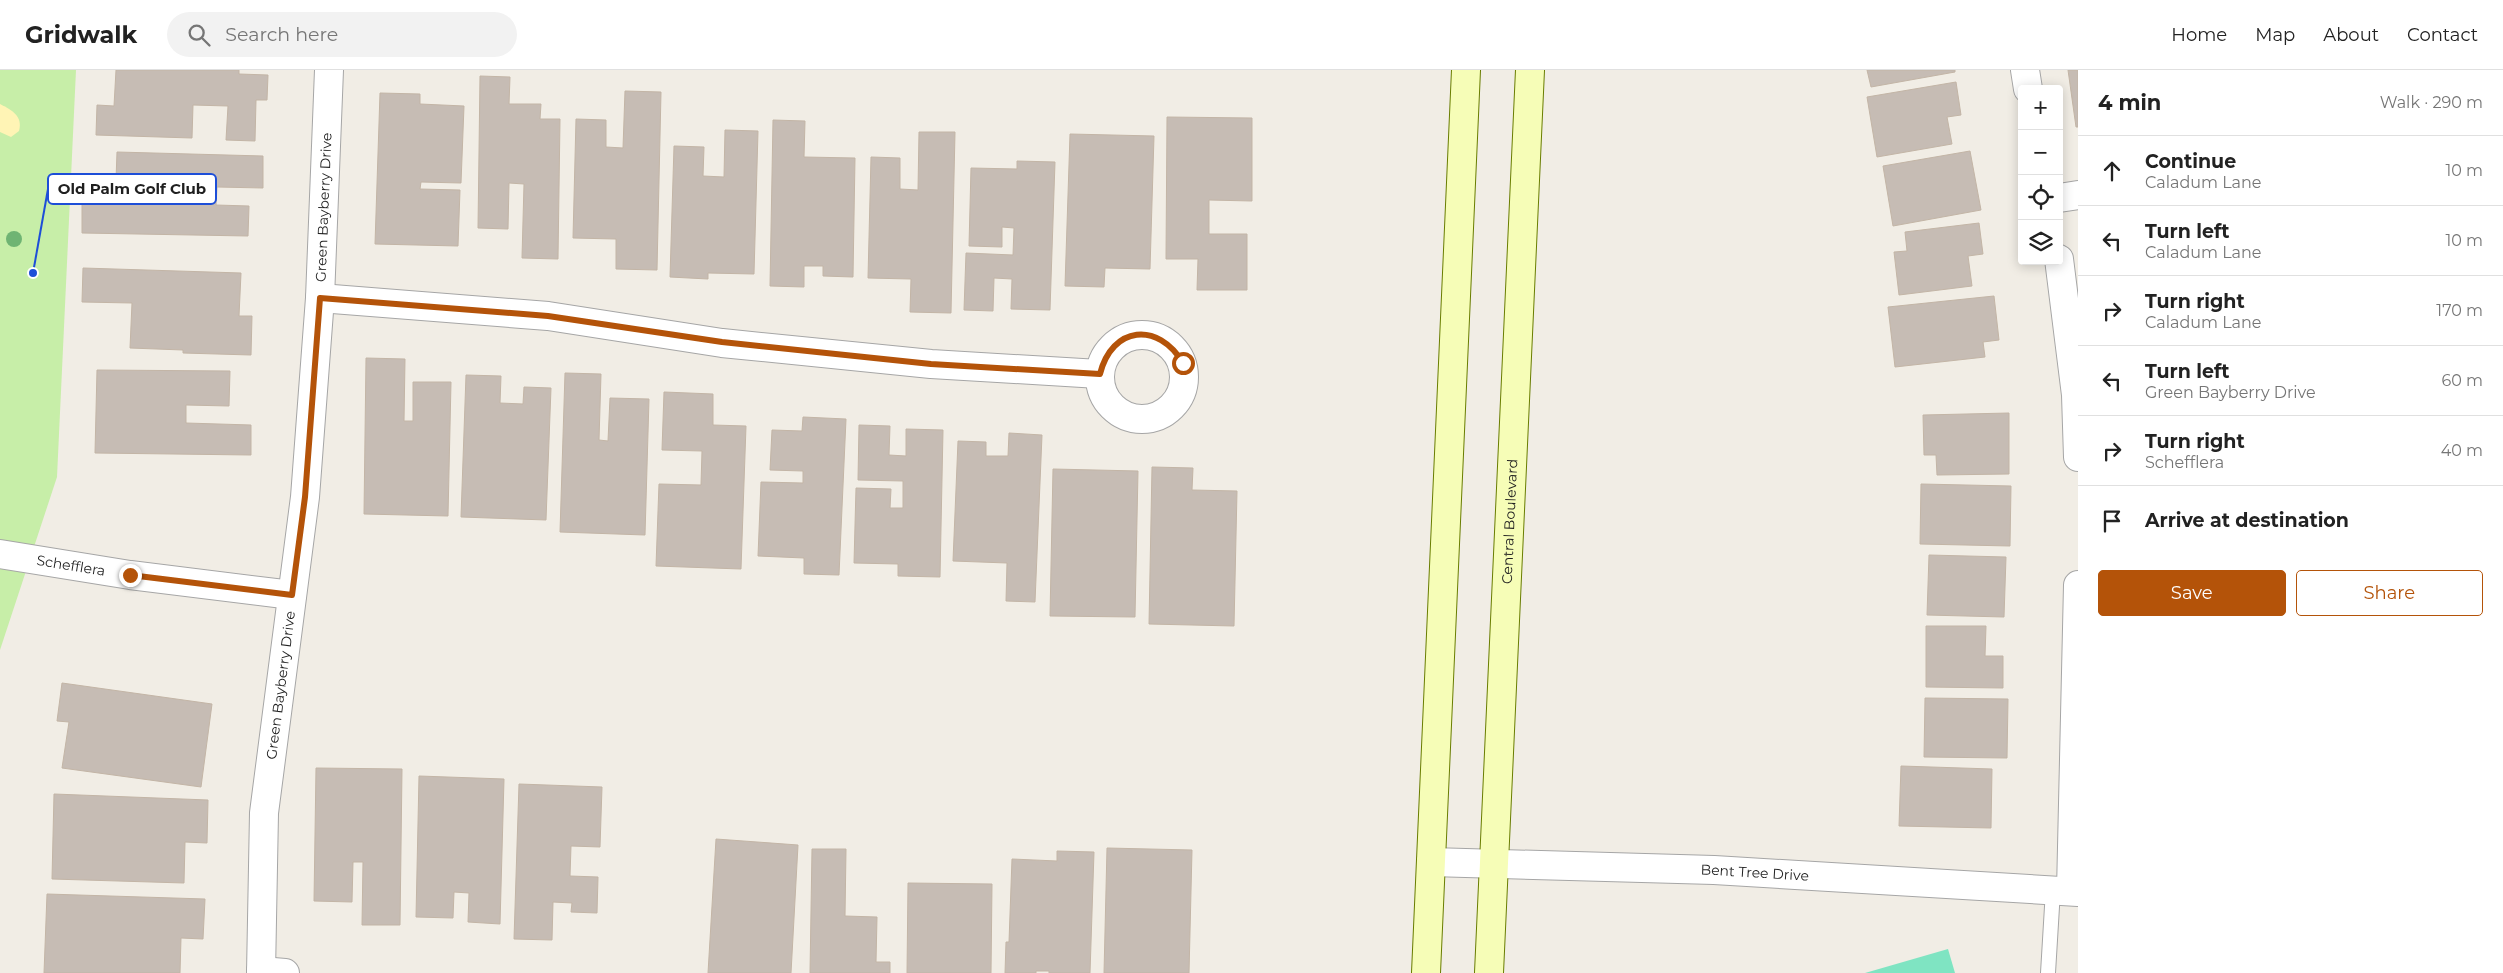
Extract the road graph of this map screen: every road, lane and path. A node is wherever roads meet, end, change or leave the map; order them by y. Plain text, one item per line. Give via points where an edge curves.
1 (329, 70) edge
2 (1466, 70) edge
3 (1530, 70) edge
4 (2024, 70) edge
5 (2027, 85) edge
6 (2078, 195) edge
7 (2063, 197) edge
8 (2060, 265) edge
9 (320, 298) junction
10 (1100, 374) dead end
11 (2078, 457) edge
12 (0, 554) edge
13 (2078, 585) edge
14 (292, 595) junction
15 (1431, 862) junction
16 (1494, 863) junction
17 (2067, 891) edge
18 (269, 972) edge
19 (1426, 973) edge
20 (1489, 973) edge
21 (2048, 973) edge

1 - 9 street, Green Bayberry Drive
2 - 15 street
3 - 16 street, Central Boulevard
4 - 5 street
6 - 7 street
8 - 11 street via 2076,395
9 - 10 street via 548,316 722,342 922,363
9 - 14 street, Green Bayberry Drive via 305,497
12 - 14 street, Schefflera via 130,575
13 - 17 street
14 - 18 street, Green Bayberry Drive via 264,813
15 - 16 street, Bent Tree Drive
15 - 19 street
16 - 17 street, Bent Tree Drive via 1760,872
16 - 20 street, Central Boulevard
17 - 21 lane

